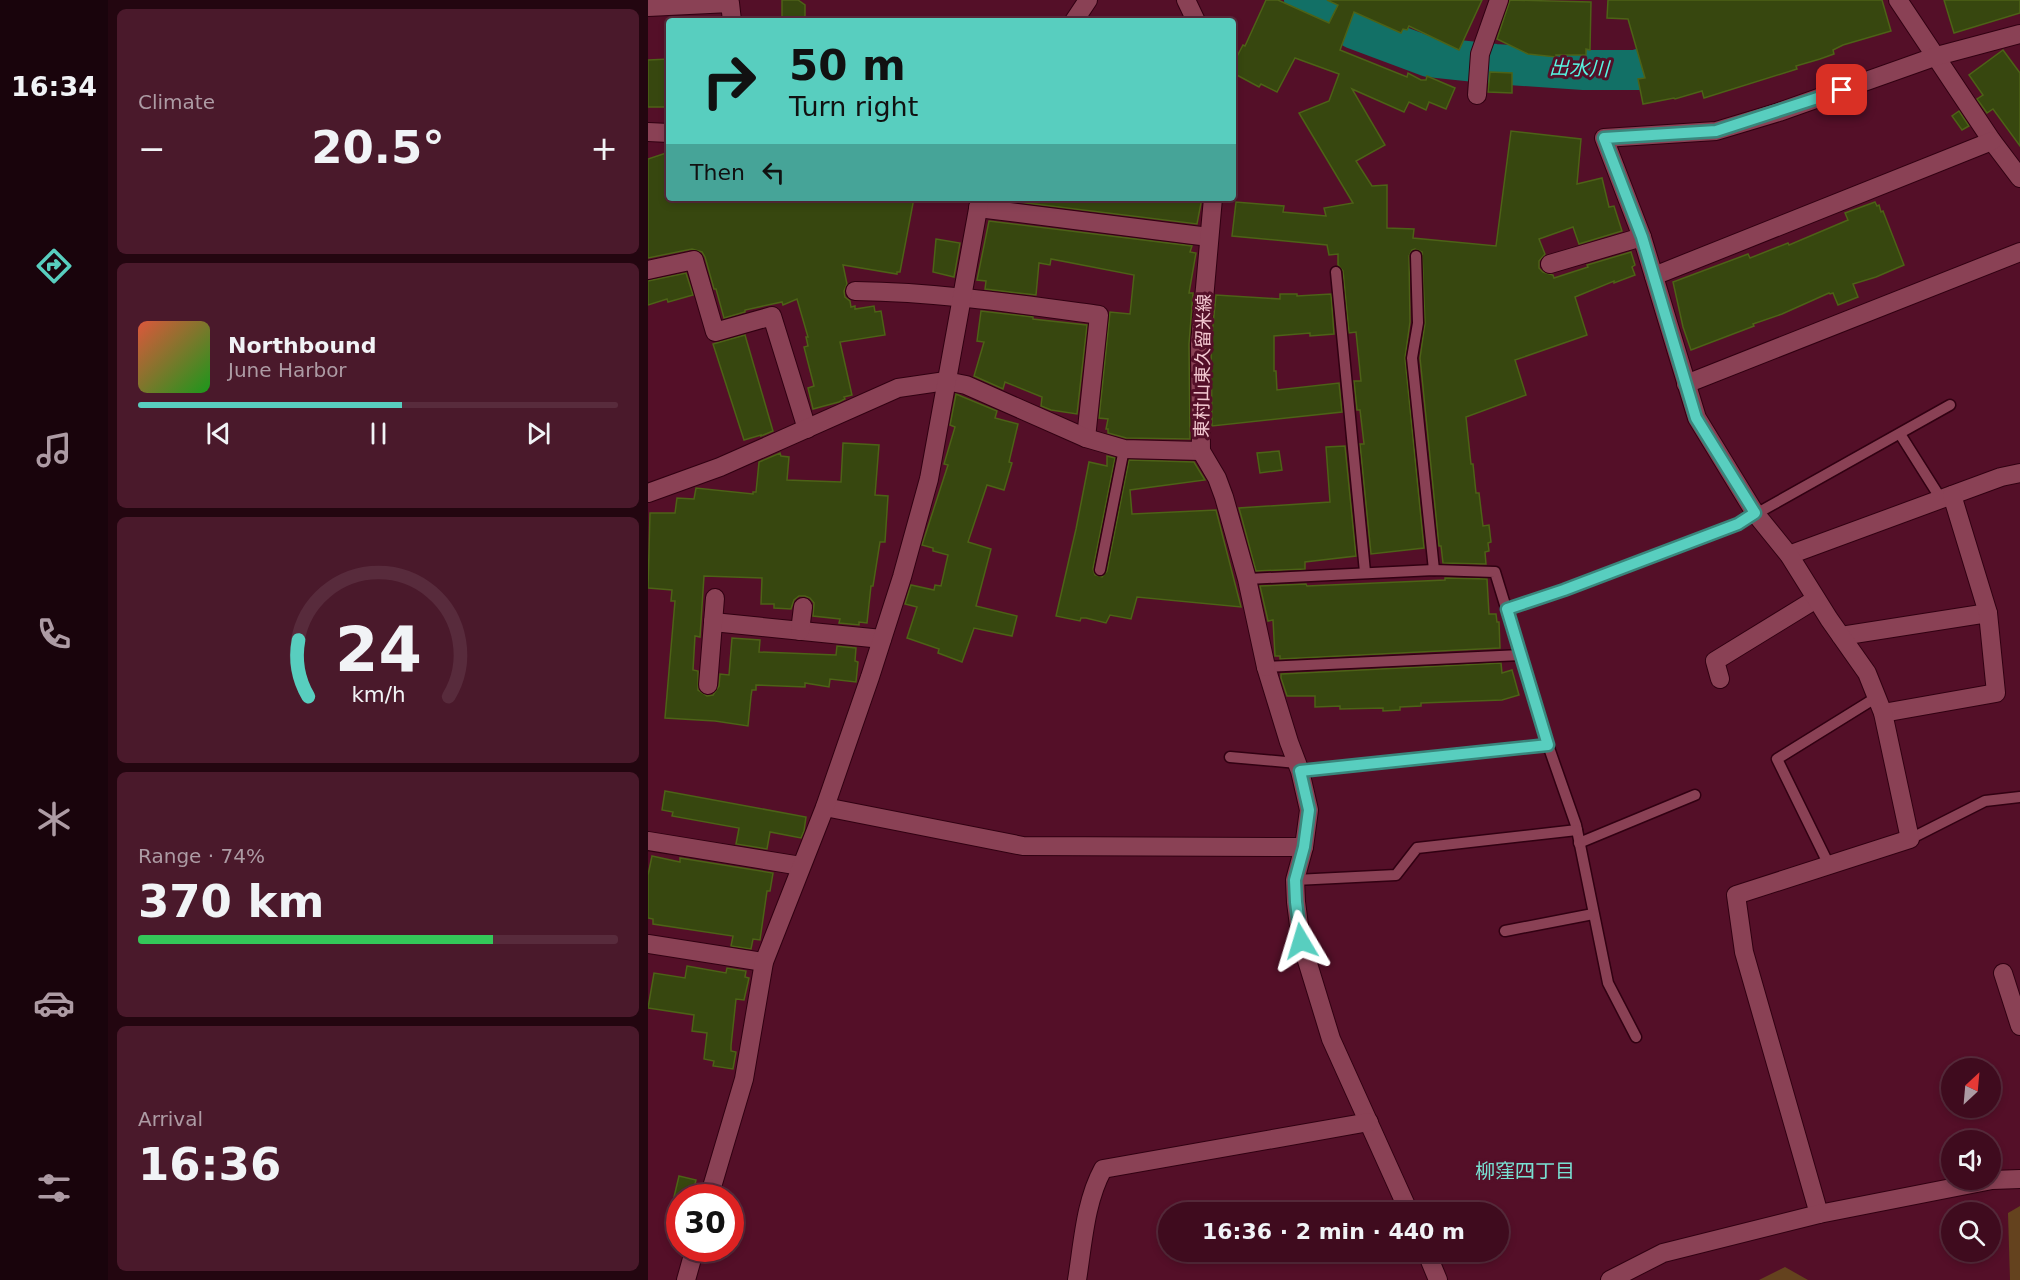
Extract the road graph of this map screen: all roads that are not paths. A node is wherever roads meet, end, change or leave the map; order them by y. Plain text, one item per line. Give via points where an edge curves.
1 (1088, 0) edge
2 (1186, 0) edge
3 (1499, 0) edge
4 (1898, 0) edge
5 (648, 7) edge
6 (732, 18) edge
7 (1076, 18) edge
8 (1195, 18) edge
9 (2020, 34) edge
10 (1937, 56) junction
11 (1477, 94) dead end
12 (648, 132) edge
13 (666, 133) edge
14 (1992, 141) junction
15 (2020, 178) edge
16 (1213, 201) edge
17 (979, 203) edge
18 (1209, 237) junction
19 (1642, 237) junction
20 (2020, 252) edge
21 (1416, 256) dead end
22 (1550, 264) dead end
23 (648, 270) edge
24 (1336, 272) dead end
25 (1654, 276) junction
26 (855, 291) dead end
27 (962, 297) junction
28 (946, 381) junction
29 (1686, 384) junction
30 (1950, 405) dead end
31 (807, 429) junction
32 (1900, 434) junction
33 (1086, 438) junction
34 (1124, 449) junction
35 (1201, 450) junction
36 (2020, 472) edge
37 (648, 493) edge
38 (1947, 497) junction
39 (1755, 513) junction
40 (1788, 555) junction
41 (1101, 570) dead end
42 (1434, 570) junction
43 (1365, 572) junction
44 (1247, 579) junction
45 (715, 598) dead end
46 (1816, 599) junction
47 (803, 607) dead end
48 (1507, 609) junction
49 (1988, 613) junction
50 (713, 622) junction
51 (800, 631) junction
52 (1841, 636) junction
53 (882, 639) junction
54 (1521, 655) junction
55 (1266, 667) junction
56 (1720, 679) dead end
57 (708, 684) dead end
58 (1880, 705) junction
59 (1548, 745) junction
60 (1230, 757) dead end
61 (1299, 767) junction
62 (1695, 795) dead end
63 (2020, 796) edge
64 (825, 807) junction
65 (1577, 830) junction
66 (1910, 838) junction
67 (648, 841) edge
68 (1579, 843) junction
69 (1304, 847) junction
70 (1829, 865) junction
71 (801, 866) junction
72 (1295, 880) junction
73 (1593, 914) junction
74 (1505, 931) dead end
75 (648, 944) edge
76 (764, 962) junction
77 (2003, 973) dead end
78 (2020, 1026) edge
79 (1636, 1037) dead end
80 (1369, 1122) junction
81 (2020, 1179) edge
82 (713, 1184) edge
83 (1405, 1202) edge
84 (1819, 1214) junction
85 (691, 1262) edge
86 (1431, 1262) edge
87 (686, 1280) edge
88 (1077, 1280) edge
89 (1438, 1280) edge
90 (1610, 1280) edge

1 - 7 street
2 - 8 street
3 - 11 street via 1480,54
4 - 10 street
5 - 6 street via 730,3
9 - 10 street
10 - 14 street
10 - 19 street via 1716,131 1604,138
12 - 13 street
14 - 15 street
14 - 25 street
16 - 18 street, 東村山東久留米線
17 - 18 street
17 - 27 street
18 - 35 street, 東村山東久留米線 via 1200,344
19 - 22 street
19 - 25 street
20 - 29 street
21 - 42 lane via 1418,323 1412,358
23 - 31 street via 694,260 715,332 772,316
24 - 43 lane
25 - 29 street
26 - 27 street
27 - 28 street
27 - 33 street via 1099,315
28 - 31 street via 898,388
28 - 33 street via 966,385
28 - 53 street via 929,479
29 - 39 street via 1696,418
30 - 32 lane
31 - 37 street
32 - 38 lane
32 - 39 lane
33 - 34 street
34 - 35 street
34 - 41 lane
35 - 44 street, 東村山東久留米線 via 1224,497
36 - 38 street
38 - 40 street
38 - 49 street
39 - 40 street
39 - 48 lane via 1738,524
40 - 46 street
42 - 43 lane
42 - 48 lane via 1495,572
43 - 44 lane
44 - 55 street, 東村山東久留米線
45 - 50 street
46 - 52 street
46 - 56 street via 1715,661
47 - 51 street
48 - 54 lane
49 - 52 street
49 - 58 street via 1996,693
50 - 51 street
50 - 57 street
51 - 53 street
52 - 58 street via 1867,673
53 - 64 street
54 - 55 lane
54 - 59 lane
55 - 61 street, 東村山東久留米線
58 - 66 street
58 - 70 lane via 1776,759
59 - 61 lane
59 - 65 lane
60 - 61 lane
61 - 69 street, 東村山東久留米線 via 1309,810
62 - 68 lane
63 - 66 lane via 1985,801
64 - 69 street via 1023,846
64 - 71 street
65 - 68 lane
65 - 72 lane via 1417,848 1396,875
66 - 70 street
67 - 71 street
68 - 73 lane
69 - 72 street, 東村山東久留米線
70 - 84 street via 1736,895 1744,952
71 - 76 street
72 - 80 street, 東村山東久留米線 via 1304,952 1331,1039
73 - 74 lane
73 - 79 lane via 1608,983
75 - 76 street
76 - 82 street via 744,1080
77 - 78 street
80 - 83 street, 東村山東久留米線
80 - 88 street via 1103,1169 1089,1208
81 - 84 street via 1992,1180
84 - 90 street via 1663,1253
85 - 87 street
86 - 89 street

